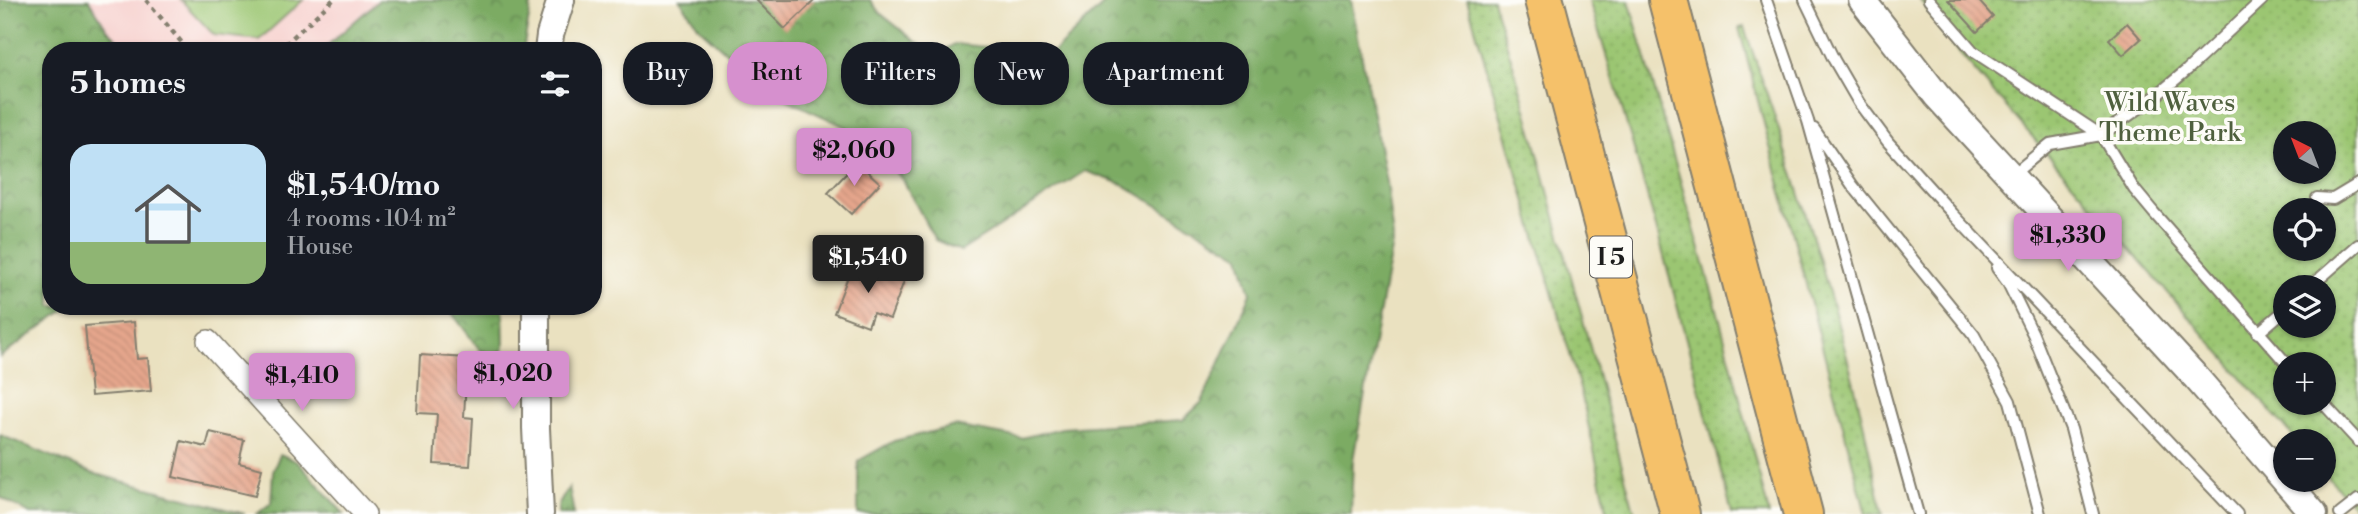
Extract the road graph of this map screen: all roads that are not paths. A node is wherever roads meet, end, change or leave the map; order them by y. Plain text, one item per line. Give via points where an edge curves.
1 (561, 0) edge
2 (1544, 0) edge
3 (1668, 0) edge
4 (1766, 0) edge
5 (1805, 0) edge
6 (1863, 0) edge
7 (1929, 0) edge
8 (2262, 0) edge
9 (549, 42) edge
10 (1808, 121) junction
11 (2101, 135) junction
12 (2011, 176) junction
13 (2358, 184) edge
14 (2335, 198) edge
15 (1953, 214) junction
16 (2358, 245) edge
17 (2324, 275) edge
18 (536, 315) edge
19 (2273, 320) edge
20 (2258, 333) junction
21 (208, 341) dead end
22 (2276, 352) edge
23 (2334, 415) edge
24 (2358, 441) edge
25 (2358, 500) edge
26 (365, 514) edge
27 (540, 514) edge
28 (1680, 514) edge
29 (1803, 514) edge
30 (1918, 514) edge
31 (2040, 514) edge
32 (2093, 514) edge
33 (2237, 514) edge
34 (2314, 514) edge
35 (2340, 514) edge

1 - 9 street
2 - 28 highway, I 5
3 - 29 highway
4 - 10 lane
5 - 15 lane via 1858,103
6 - 12 street via 1937,96
7 - 11 lane via 1973,51
8 - 11 lane via 2169,85
10 - 30 lane
10 - 31 lane via 1853,186 1974,335 2010,401
11 - 12 lane via 2050,144
11 - 20 lane via 2134,189
12 - 34 street
13 - 14 lane
15 - 32 lane via 2008,284 2033,334 2071,429
15 - 33 lane
16 - 17 lane
18 - 27 street
19 - 20 lane
20 - 22 lane
21 - 26 street
23 - 24 lane
25 - 35 lane

